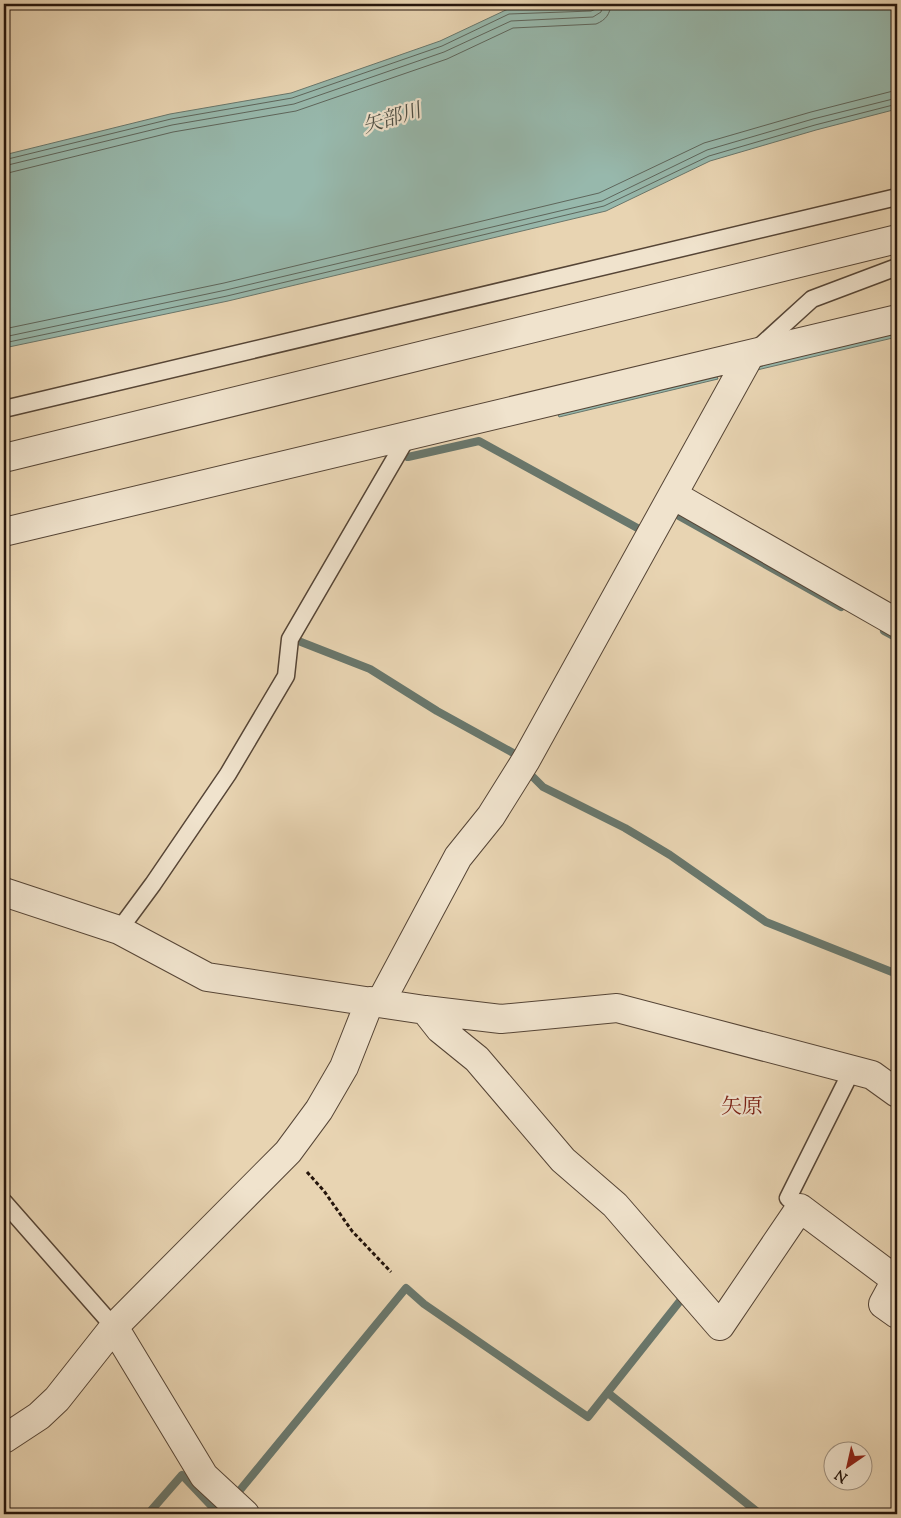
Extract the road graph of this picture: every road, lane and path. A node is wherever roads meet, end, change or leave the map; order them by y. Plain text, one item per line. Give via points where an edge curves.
1 (897, 197) edge
2 (897, 239) edge
3 (897, 267) edge
4 (897, 320) edge
5 (750, 355) junction
6 (4, 409) edge
7 (408, 436) junction
8 (4, 458) edge
9 (673, 494) junction
10 (4, 532) edge
11 (897, 623) edge
12 (4, 892) edge
13 (119, 930) junction
14 (375, 1002) junction
15 (425, 1010) junction
16 (852, 1070) junction
17 (897, 1093) edge
18 (288, 1152) junction
19 (4, 1202) edge
20 (800, 1208) junction
21 (391, 1272) dead end
22 (897, 1314) edge
23 (114, 1327) junction
24 (4, 1440) edge
25 (245, 1514) edge

1 - 6 lane
2 - 8 street
3 - 5 lane via 812,300
4 - 5 street
5 - 7 street
5 - 9 street
7 - 10 street
7 - 13 lane via 290,639 286,676 228,774
9 - 11 street
9 - 14 street via 526,760 491,816 458,857
12 - 13 street
13 - 14 street via 207,977
14 - 15 street
14 - 18 street via 320,1110
15 - 16 street via 501,1018 617,1008
15 - 20 street via 440,1030 477,1059 563,1160 615,1204 720,1326
16 - 17 street via 872,1075
16 - 20 lane via 788,1198
18 - 21 path via 324,1191 352,1231
18 - 23 street
19 - 23 lane
20 - 22 street via 896,1280 883,1304
23 - 24 street via 57,1399
23 - 25 street via 204,1476

